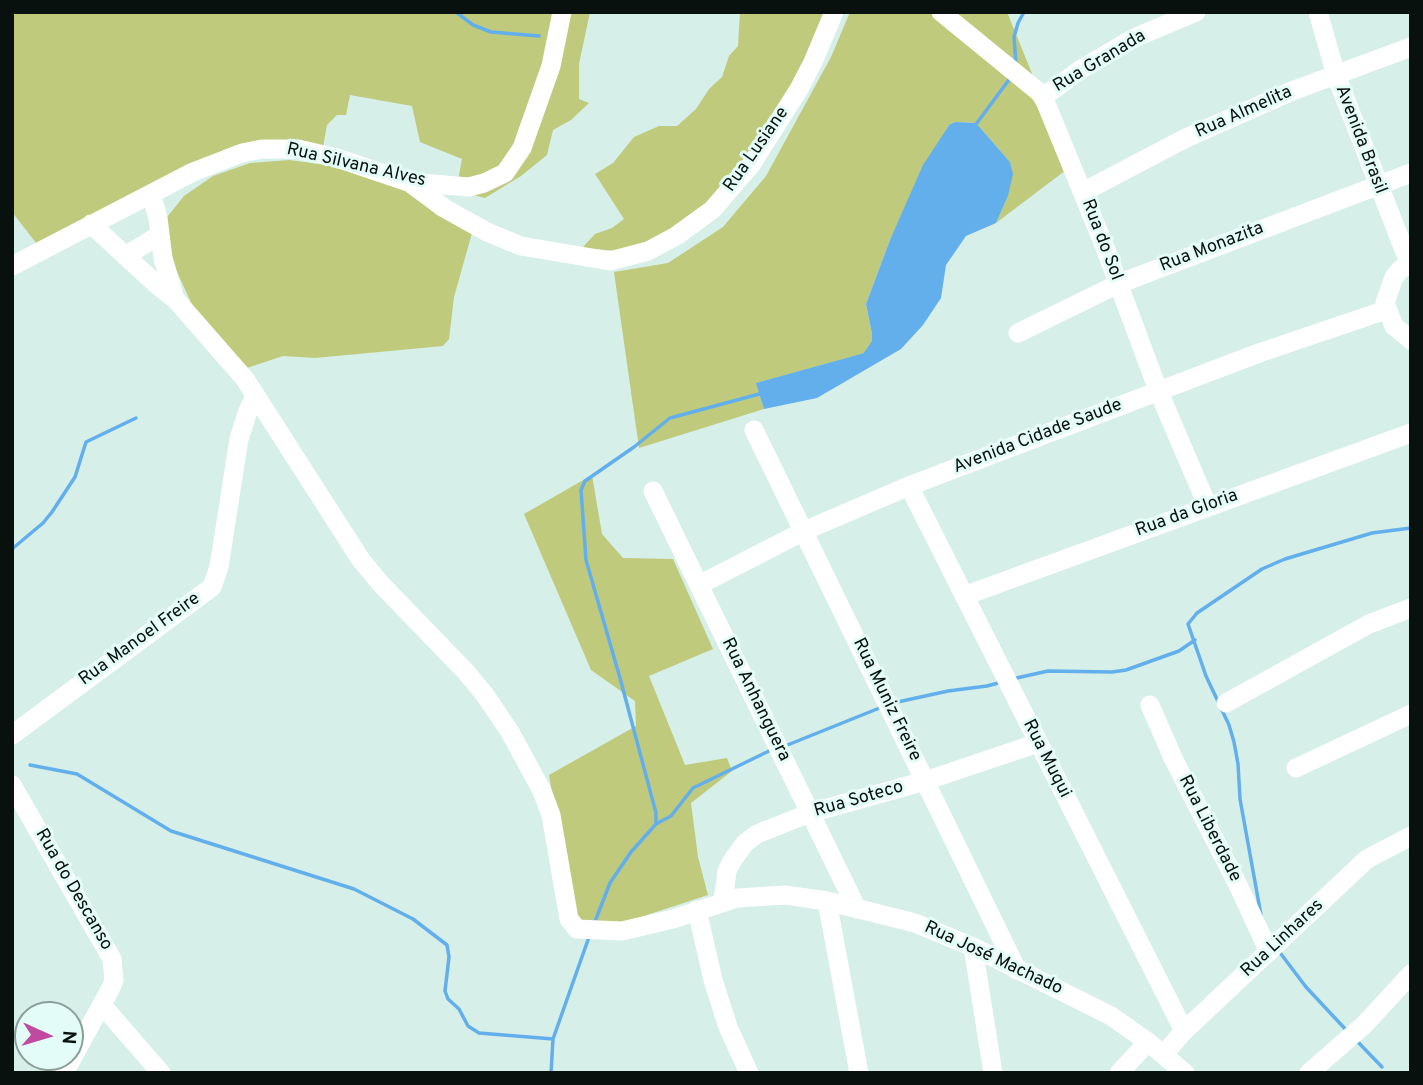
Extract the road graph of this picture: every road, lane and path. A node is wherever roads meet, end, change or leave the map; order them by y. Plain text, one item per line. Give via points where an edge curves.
1 (562, 12) edge
2 (834, 12) edge
3 (941, 12) edge
4 (1196, 12) edge
5 (1318, 12) edge
6 (1411, 47) edge
7 (1336, 75) junction
8 (1043, 97) junction
9 (1411, 173) edge
10 (408, 182) junction
11 (1377, 186) junction
12 (1083, 192) junction
13 (151, 194) junction
14 (91, 224) junction
15 (160, 236) junction
16 (125, 256) junction
17 (1410, 265) edge
18 (12, 266) edge
19 (1118, 284) junction
20 (175, 299) junction
21 (1386, 310) junction
22 (1018, 332) dead end
23 (1411, 340) edge
24 (1158, 390) junction
25 (255, 396) junction
26 (754, 430) dead end
27 (1411, 433) edge
28 (909, 486) junction
29 (653, 491) dead end
30 (1208, 507) junction
31 (804, 531) junction
32 (699, 585) junction
33 (964, 596) junction
34 (1411, 608) edge
35 (1226, 703) dead end
36 (1150, 705) dead end
37 (1411, 714) edge
38 (12, 735) edge
39 (1038, 743) junction
40 (1296, 768) dead end
41 (925, 781) junction
42 (12, 785) edge
43 (810, 813) junction
44 (1411, 836) edge
45 (827, 901) junction
46 (723, 902) junction
47 (857, 909) junction
48 (698, 910) junction
49 (973, 947) junction
50 (1269, 952) junction
51 (1017, 970) junction
52 (1411, 974) edge
53 (102, 1005) junction
54 (1184, 1031) junction
55 (1156, 1048) junction
56 (64, 1073) edge
57 (161, 1073) edge
58 (749, 1073) edge
59 (859, 1073) edge
60 (993, 1073) edge
61 (1119, 1073) edge
62 (1185, 1073) edge
63 (1309, 1073) edge

1 - 10 street, Rua Silvana Alves via 551,66 522,148 505,173 469,187
2 - 10 street, Rua Lusiane via 799,89 751,165 712,210 648,251 610,261 522,246 444,208
3 - 8 street, Rua do Sol
4 - 8 street, Rua Granada via 1134,38
5 - 7 street, Avenida Brasil
6 - 7 street, Rua Almelita
7 - 11 street, Avenida Brasil
7 - 12 street, Rua Almelita via 1186,138
8 - 12 street, Rua do Sol
9 - 11 street, Rua Monazita
10 - 13 street, Rua Silvana Alves via 299,149 262,149 214,162
11 - 17 street, Avenida Brasil
11 - 19 street, Rua Monazita
12 - 19 street, Rua do Sol
13 - 14 street, Rua Silvana Alves
13 - 15 street
14 - 16 street
14 - 18 street, Rua Silvana Alves
15 - 16 street
15 - 20 street
16 - 20 street
17 - 21 street, Avenida Brasil via 1394,277
19 - 22 street, Rua Monazita
19 - 24 street, Rua do Sol
20 - 25 street
21 - 23 street via 1394,326
21 - 24 street, Avenida Cidade Saude
24 - 28 street, Avenida Cidade Saude
24 - 30 street, Rua do Sol
25 - 38 street, Rua Manoel Freire via 239,439 212,587
25 - 48 street, Rua José Machado via 361,560 466,672 510,732 551,815 569,919 577,929 622,931
26 - 31 street, Rua Muniz Freire
27 - 30 street, Rua da Gloria
28 - 31 street, Avenida Cidade Saude
28 - 33 street, Rua Muqui
29 - 32 street, Rua Anhanguera
30 - 33 street, Rua da Gloria
31 - 32 street, Avenida Cidade Saude
31 - 41 street, Rua Muniz Freire
32 - 43 street, Rua Anhanguera
33 - 39 street, Rua Muqui
34 - 35 street via 1369,624
36 - 50 street, Rua Liberdade
37 - 40 street
39 - 41 street, Rua Soteco
39 - 54 street, Rua Muqui
41 - 43 street, Rua Soteco
41 - 51 street, Rua Muniz Freire
42 - 53 street, Rua do Descanso via 112,958 114,980
43 - 46 street, Rua Soteco via 745,843 727,871
43 - 47 street, Rua Anhanguera
44 - 50 street, Rua Linhares via 1367,859
45 - 46 street, Rua José Machado via 785,895
45 - 47 street, Rua José Machado
45 - 59 street
46 - 48 street, Rua José Machado
47 - 49 street, Rua José Machado via 915,923
48 - 58 street via 713,980
49 - 51 street, Rua José Machado
49 - 60 street
50 - 54 street, Rua Linhares
51 - 55 street, Rua José Machado via 1091,1004
52 - 63 street via 1365,1024
53 - 56 street, Rua do Descanso
53 - 57 street
54 - 55 street, Rua Linhares
55 - 61 street, Rua Linhares
55 - 62 street, Rua José Machado

